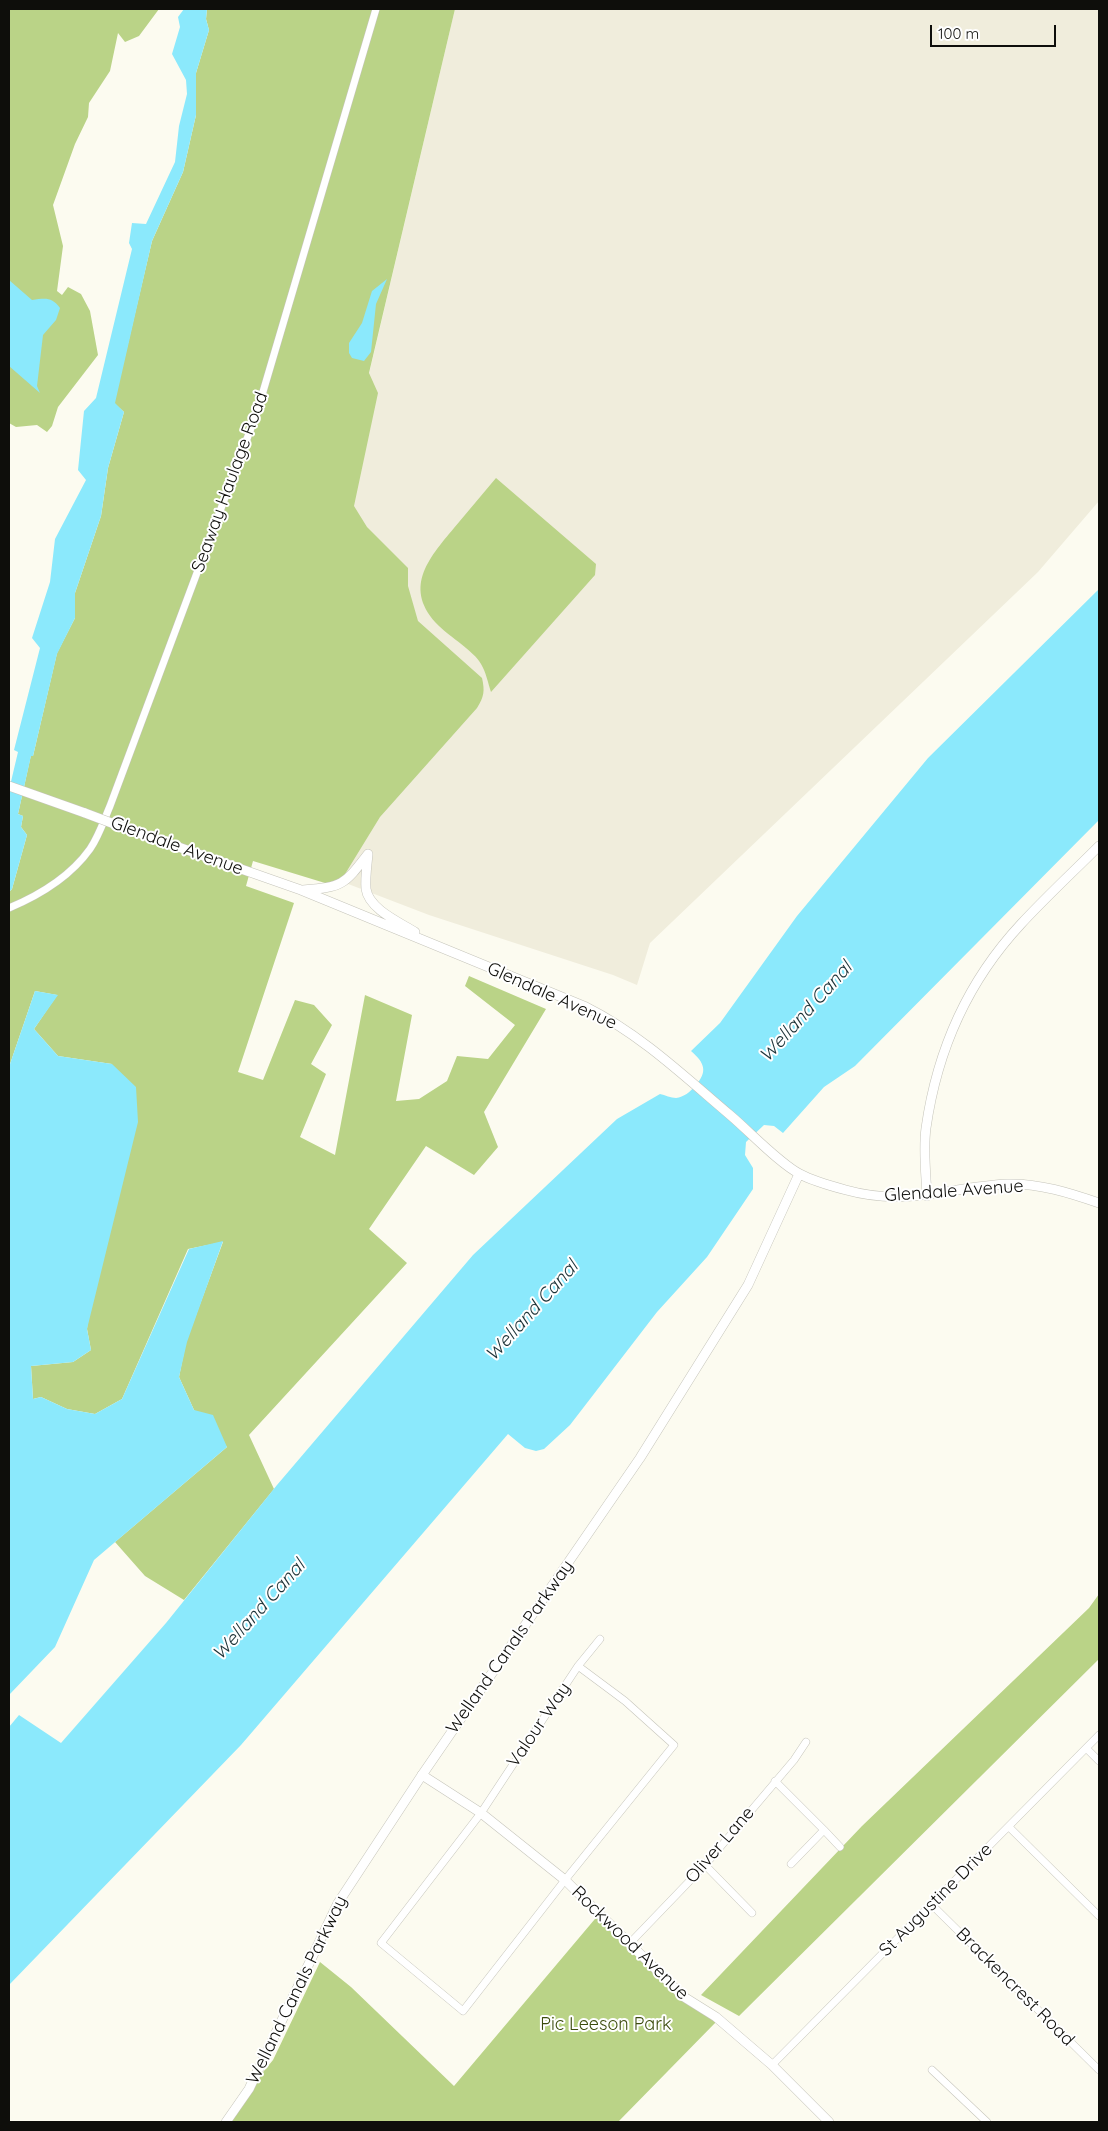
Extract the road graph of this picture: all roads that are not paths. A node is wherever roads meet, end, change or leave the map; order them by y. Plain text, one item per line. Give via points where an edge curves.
1 (376, 9) edge
2 (9, 786) edge
3 (1099, 846) edge
4 (301, 890) junction
5 (9, 908) edge
6 (430, 943) junction
7 (799, 1174) junction
8 (927, 1196) junction
9 (1099, 1204) edge
10 (600, 1639) dead end
11 (578, 1666) junction
12 (1099, 1735) edge
13 (806, 1742) dead end
14 (1086, 1748) junction
15 (1099, 1761) edge
16 (422, 1775) junction
17 (776, 1781) junction
18 (481, 1813) junction
19 (1009, 1827) junction
20 (824, 1830) junction
21 (840, 1846) dead end
22 (792, 1864) dead end
23 (705, 1865) junction
24 (564, 1880) junction
25 (931, 1904) junction
26 (752, 1912) dead end
27 (1099, 1916) edge
28 (630, 1943) junction
29 (772, 2064) junction
30 (932, 2070) dead end
31 (1099, 2070) edge
32 (226, 2122) edge
33 (829, 2122) edge
34 (987, 2122) edge

1 - 5 street, Seaway Haulage Road via 257,412 110,806 90,849 56,883 36,897
2 - 4 main road, Glendale Avenue, bridge
3 - 8 main road via 1021,924 967,998 937,1070 926,1128
4 - 6 main road, Glendale Avenue
4 - 6 main road via 334,888 345,882 368,854 366,890 370,899
6 - 7 main road, Glendale Avenue via 615,1022
7 - 8 main road, Glendale Avenue via 868,1195 892,1198
7 - 16 main road, Welland Canals Parkway via 748,1286 640,1458
8 - 9 main road, Glendale Avenue via 1025,1184
10 - 11 street, Valour Way
11 - 18 street, Valour Way
11 - 24 street via 625,1701 674,1745
12 - 14 street, St Augustine Drive
13 - 17 street, Oliver Lane
14 - 15 street
14 - 19 street, St Augustine Drive
16 - 18 main road, Rockwood Avenue
16 - 32 main road, Welland Canals Parkway via 338,1903 249,2089
17 - 20 street
17 - 23 street, Oliver Lane
18 - 24 main road, Rockwood Avenue
18 - 24 street, Valour Way via 381,1943 463,2011
19 - 25 street, St Augustine Drive
19 - 27 street
20 - 21 street
20 - 22 street
23 - 26 street
23 - 28 street, Oliver Lane
24 - 28 main road, Rockwood Avenue
25 - 29 street, St Augustine Drive
25 - 31 street, Brackencrest Road
28 - 29 main road, Rockwood Avenue via 684,1997 716,2017
29 - 33 main road, Rockwood Avenue
30 - 34 street

